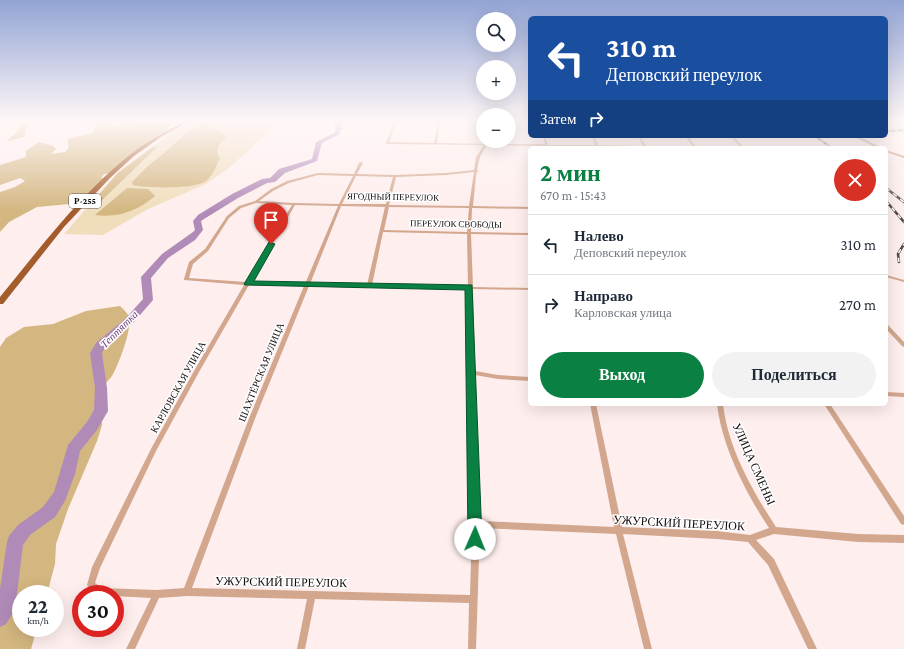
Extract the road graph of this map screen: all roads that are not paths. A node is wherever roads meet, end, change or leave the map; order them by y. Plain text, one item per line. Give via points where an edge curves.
1 (139, 151) edge
2 (481, 151) edge
3 (889, 151) edge
4 (904, 158) edge
5 (361, 163) dead end
6 (477, 171) junction
7 (354, 175) junction
8 (395, 176) junction
9 (256, 202) junction
10 (294, 204) junction
11 (340, 205) junction
12 (388, 205) junction
13 (470, 206) junction
14 (528, 208) edge
15 (382, 231) junction
16 (469, 233) junction
17 (528, 234) edge
18 (888, 277) edge
19 (904, 281) edge
20 (248, 284) junction
21 (307, 284) junction
22 (369, 286) junction
23 (469, 287) junction
24 (528, 289) edge
25 (0, 302) edge
26 (888, 328) edge
27 (904, 345) edge
28 (471, 372) junction
29 (528, 379) edge
30 (888, 394) edge
31 (904, 395) edge
32 (593, 406) edge
33 (720, 406) edge
34 (828, 406) edge
35 (904, 522) edge
36 (476, 524) junction
37 (774, 530) junction
38 (619, 532) junction
39 (750, 539) junction
40 (904, 539) edge
41 (91, 585) edge
42 (187, 592) junction
43 (124, 593) edge
44 (157, 594) junction
45 (312, 595) junction
46 (472, 599) junction
47 (130, 649) edge
48 (301, 649) edge
49 (472, 649) edge
50 (648, 649) edge
51 (813, 649) edge

1 - 25 highway, Р-255 via 103,180
2 - 6 street
3 - 4 main road
5 - 7 street, ШАХТЁРСКАЯ УЛИЦА
6 - 8 street
6 - 13 street
7 - 8 street
7 - 9 street via 310,175 272,190
7 - 11 street, ШАХТЁРСКАЯ УЛИЦА
8 - 12 street
9 - 10 street, ЯГОДНЫЙ ПЕРЕУЛОК
9 - 20 street via 240,207 228,217 207,250 191,263 186,278 191,281
10 - 11 street, ЯГОДНЫЙ ПЕРЕУЛОК
10 - 20 street, КАРЛОВСКАЯ УЛИЦА
11 - 12 street, ЯГОДНЫЙ ПЕРЕУЛОК
11 - 21 street, ШАХТЁРСКАЯ УЛИЦА
12 - 13 street, ЯГОДНЫЙ ПЕРЕУЛОК
12 - 15 street
13 - 14 street, ЯГОДНЫЙ ПЕРЕУЛОК
13 - 16 street
15 - 16 street, ПЕРЕУЛОК СВОБОДЫ
15 - 22 street
16 - 17 street, ПЕРЕУЛОК СВОБОДЫ
16 - 23 street
18 - 19 street
20 - 21 street
20 - 41 street, КАРЛОВСКАЯ УЛИЦА via 154,449 96,567
21 - 22 street
21 - 42 street, ШАХТЁРСКАЯ УЛИЦА via 253,416
22 - 23 street
23 - 24 street
23 - 28 street
26 - 27 street
28 - 29 street
28 - 36 street
30 - 31 street
32 - 38 street
33 - 37 street, УЛИЦА СМЕНЫ via 722,421 744,478
34 - 35 street
36 - 38 street, УЖУРСКИЙ ПЕРЕУЛОК
36 - 46 street
37 - 39 street, УЖУРСКИЙ ПЕРЕУЛОК
37 - 40 street, УЖУРСКИЙ ПЕРЕУЛОК via 846,537
38 - 39 street, УЖУРСКИЙ ПЕРЕУЛОК via 717,535
38 - 50 street
39 - 51 street via 771,562
42 - 44 street, УЖУРСКИЙ ПЕРЕУЛОК
42 - 45 street, УЖУРСКИЙ ПЕРЕУЛОК
43 - 44 street, УЖУРСКИЙ ПЕРЕУЛОК
44 - 47 street
45 - 46 street, УЖУРСКИЙ ПЕРЕУЛОК
45 - 48 street
46 - 49 street

